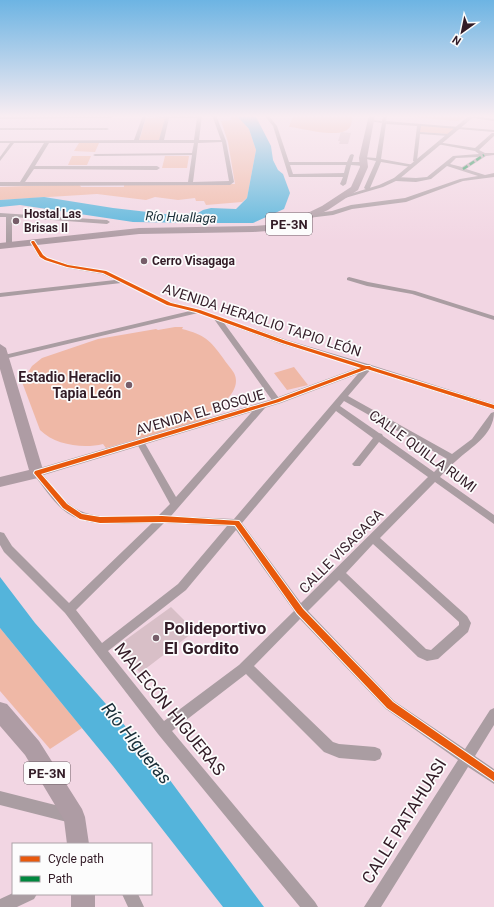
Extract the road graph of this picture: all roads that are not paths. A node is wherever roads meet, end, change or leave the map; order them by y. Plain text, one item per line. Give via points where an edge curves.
1 (39, 157) edge
2 (94, 157) edge
3 (159, 157) edge
4 (194, 157) edge
5 (227, 157) edge
6 (286, 157) edge
7 (351, 157) edge
8 (365, 157) edge
9 (379, 157) edge
10 (414, 157) edge
11 (420, 157) edge
12 (457, 157) edge
13 (481, 157) edge
14 (364, 161) junction
15 (378, 161) junction
16 (288, 163) junction
17 (313, 163) junction
18 (413, 163) junction
19 (350, 164) junction
20 (446, 164) junction
21 (33, 167) junction
22 (89, 168) junction
23 (463, 169) junction
24 (346, 175) junction
25 (494, 175) edge
26 (154, 176) junction
27 (311, 176) junction
28 (485, 176) junction
29 (396, 179) junction
30 (22, 183) junction
31 (190, 183) junction
32 (0, 184) edge
33 (343, 184) dead end
34 (367, 188) junction
35 (343, 197) junction
36 (0, 215) edge
37 (9, 215) junction
38 (308, 216) junction
39 (107, 222) dead end
40 (33, 242) junction
41 (4, 246) edge
42 (349, 278) dead end
43 (125, 281) junction
44 (0, 295) edge
45 (198, 311) junction
46 (216, 318) junction
47 (494, 318) edge
48 (1, 354) edge
49 (368, 367) junction
50 (342, 396) junction
51 (277, 401) junction
52 (262, 406) junction
53 (336, 406) junction
54 (494, 408) edge
55 (494, 415) edge
56 (379, 436) junction
57 (140, 442) junction
58 (453, 458) junction
59 (357, 464) dead end
60 (37, 473) junction
61 (435, 476) junction
62 (0, 482) edge
63 (175, 504) junction
64 (162, 519) junction
65 (494, 520) edge
66 (237, 523) junction
67 (0, 536) edge
68 (373, 538) junction
69 (338, 572) junction
70 (69, 610) junction
71 (300, 611) junction
72 (101, 650) junction
73 (246, 666) junction
74 (0, 711) edge
75 (494, 714) edge
76 (163, 730) junction
77 (375, 754) dead end
78 (465, 758) junction
79 (494, 777) edge
80 (0, 798) edge
81 (74, 817) junction
82 (80, 843) edge
83 (27, 895) edge
84 (83, 895) edge
85 (130, 895) edge
86 (0, 907) edge
87 (83, 907) edge
88 (136, 907) edge
89 (310, 907) edge
90 (372, 907) edge

1 - 21 street
2 - 22 street
3 - 26 street
4 - 31 street
5 - 31 street via 232,181 230,183
6 - 16 street
7 - 19 street
8 - 14 highway, PE-3N
9 - 15 street
10 - 18 street
11 - 18 street
12 - 20 street
13 - 23 street
14 - 15 street
14 - 19 street
14 - 35 highway, PE-3N via 359,182
15 - 18 street
15 - 34 street
16 - 17 street
16 - 27 street via 290,176
17 - 19 street
17 - 27 street
18 - 29 street
19 - 24 street
20 - 23 street
20 - 29 street via 429,178
21 - 22 street
21 - 30 street
22 - 26 street
23 - 28 street
24 - 27 street
24 - 33 street
25 - 28 street
26 - 30 street
26 - 31 street
28 - 38 street via 462,180 406,200
29 - 34 street via 381,186
30 - 32 street
34 - 35 street
35 - 38 highway, PE-3N
36 - 37 street
37 - 39 street
37 - 41 street
38 - 40 highway, PE-3N via 281,227 139,231
40 - 41 highway, PE-3N
40 - 43 street, AVENIDA HERACLIO TAPIO LEÓN via 40,256 46,259 67,266 104,272
42 - 47 street via 367,284 414,292
43 - 44 street
43 - 45 street, AVENIDA HERACLIO TAPIO LEÓN via 169,304
45 - 46 street, AVENIDA HERACLIO TAPIO LEÓN
45 - 48 street
46 - 49 street, AVENIDA HERACLIO TAPIO LEÓN
46 - 51 street
48 - 60 highway
49 - 50 street
49 - 51 street, AVENIDA EL BOSQUE
49 - 54 street, AVENIDA HERACLIO TAPIO LEÓN
50 - 53 street
50 - 58 street
51 - 52 street, AVENIDA EL BOSQUE
52 - 57 street, AVENIDA EL BOSQUE
52 - 63 street
53 - 56 street, CALLE QUILLA RUMI
53 - 66 street
55 - 58 street, CALLE VISAGAGA via 475,441
56 - 59 street
56 - 61 street, CALLE QUILLA RUMI
57 - 60 street, AVENIDA EL BOSQUE
57 - 63 street
58 - 61 street, CALLE VISAGAGA
60 - 62 highway, AVENIDA EL BOSQUE
60 - 64 street via 65,506 80,516 100,520
61 - 65 street, CALLE QUILLA RUMI
61 - 68 street, CALLE VISAGAGA
63 - 64 street
64 - 66 street
64 - 70 street
66 - 71 street
66 - 72 street via 182,587
67 - 70 street, MALECÓN HIGUERAS via 8,549
68 - 69 street, CALLE VISAGAGA
68 - 69 street via 463,619 464,628 434,655 427,656
69 - 71 street, CALLE VISAGAGA
70 - 72 street, MALECÓN HIGUERAS
71 - 73 street, CALLE VISAGAGA
71 - 78 street via 390,705
72 - 76 street, MALECÓN HIGUERAS
73 - 76 street, CALLE VISAGAGA
73 - 77 street via 329,747
74 - 81 highway, PE-3N via 32,748
75 - 78 street, CALLE PATAHUASI
76 - 89 street, MALECÓN HIGUERAS
78 - 79 street
78 - 90 street, CALLE PATAHUASI
80 - 81 street
81 - 82 highway, PE-3N
83 - 86 street
84 - 87 highway
85 - 88 street

